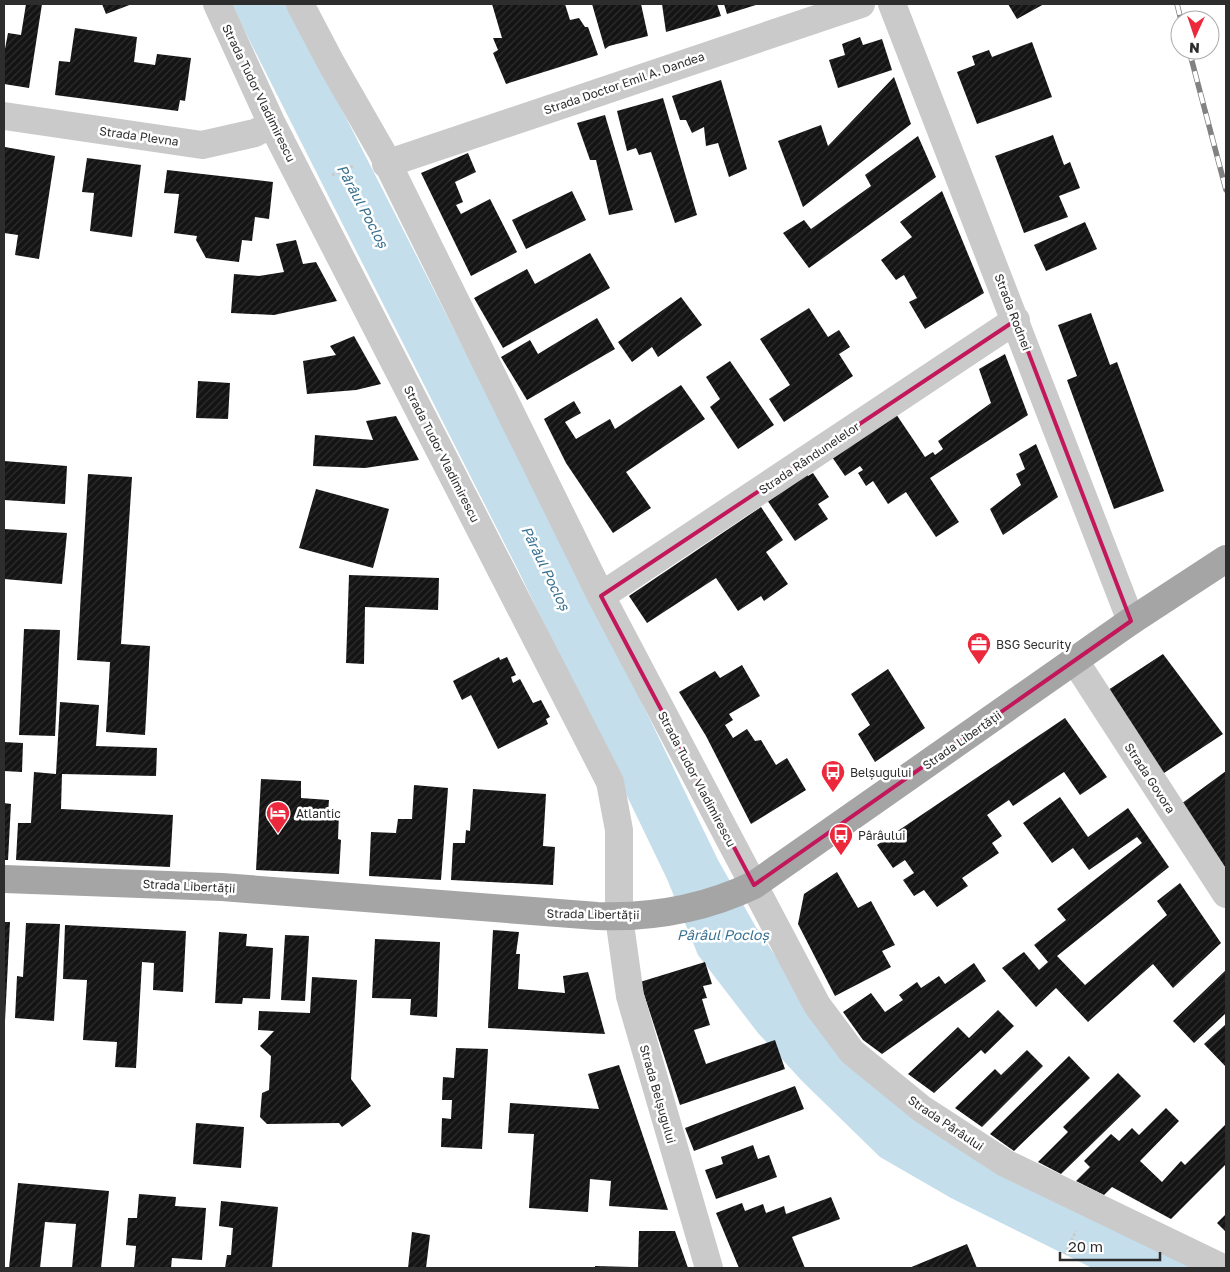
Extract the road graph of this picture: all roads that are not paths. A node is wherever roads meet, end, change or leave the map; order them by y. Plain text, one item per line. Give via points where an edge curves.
1 (217, 4) edge
2 (300, 4) edge
3 (861, 4) edge
4 (892, 4) edge
5 (4, 116) edge
6 (272, 124) junction
7 (386, 164) junction
8 (1016, 320) junction
9 (1226, 558) edge
10 (601, 596) junction
11 (1131, 621) junction
12 (1075, 661) junction
13 (4, 879) edge
14 (748, 888) junction
15 (1226, 894) edge
16 (619, 917) junction
17 (709, 1268) edge
18 (1223, 1268) edge

1 - 6 street, Strada Tudor Vladimirescu
2 - 7 street, Strada Tudor Vladimirescu
3 - 7 street, Strada Doctor Emil A. Dandea
4 - 8 street, Strada Rodnei
5 - 6 street, Strada Plevna via 202,145 255,133
6 - 16 street, Strada Tudor Vladimirescu via 610,782 619,830
7 - 10 street, Strada Tudor Vladimirescu
8 - 10 street, Strada Rândunelelor
8 - 11 street, Strada Rodnei
9 - 11 main road, Strada Libertății
10 - 14 street, Strada Tudor Vladimirescu
11 - 12 main road, Strada Libertății
12 - 14 main road, Strada Libertății
12 - 15 street, Strada Govora
13 - 16 main road, Strada Libertății via 222,887
14 - 16 main road, Strada Libertății via 707,903
14 - 18 street, Strada Pârâului via 817,1005 852,1052 922,1110 1005,1163
16 - 17 street, Strada Belșugului via 630,996

